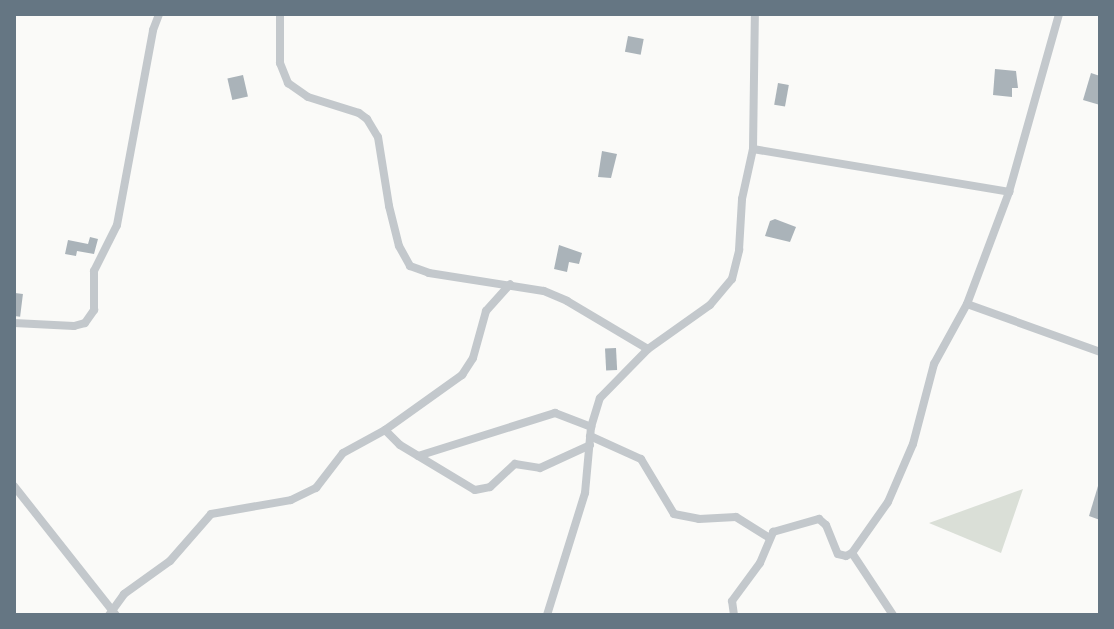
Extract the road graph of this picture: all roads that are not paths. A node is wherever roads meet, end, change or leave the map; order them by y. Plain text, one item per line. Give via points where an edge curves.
1 (159, 14) edge
2 (280, 14) edge
3 (755, 14) edge
4 (1059, 14) edge
5 (753, 149) junction
6 (1009, 192) junction
7 (510, 284) junction
8 (967, 304) junction
9 (14, 323) edge
10 (648, 349) junction
11 (1100, 352) edge
12 (385, 430) junction
13 (590, 436) junction
14 (418, 456) junction
15 (14, 486) edge
16 (769, 538) junction
17 (852, 553) junction
18 (113, 612) edge
19 (547, 615) edge
20 (734, 615) edge
21 (893, 615) edge

1 - 9 street via 117,225 94,271 94,310 85,323 74,326
2 - 7 street via 280,63 288,83 308,97 359,113 378,137 389,206 410,266
3 - 5 street
4 - 6 street
5 - 6 street
5 - 10 street via 732,279 710,305
6 - 8 street
7 - 10 street via 567,301
7 - 12 street via 486,311 469,367
8 - 11 street
8 - 17 street via 934,364 913,444 888,502
10 - 13 street via 600,398
12 - 14 street
12 - 18 street via 343,453 316,488 291,500 211,514 170,561 124,594
13 - 14 street via 555,413
13 - 14 street via 540,468 515,464 482,491 467,488
13 - 16 street via 641,459 674,514 736,517
13 - 19 street via 585,493
15 - 18 street
16 - 17 street via 781,528 819,519 838,554
16 - 20 street via 760,563 732,601
17 - 21 street

